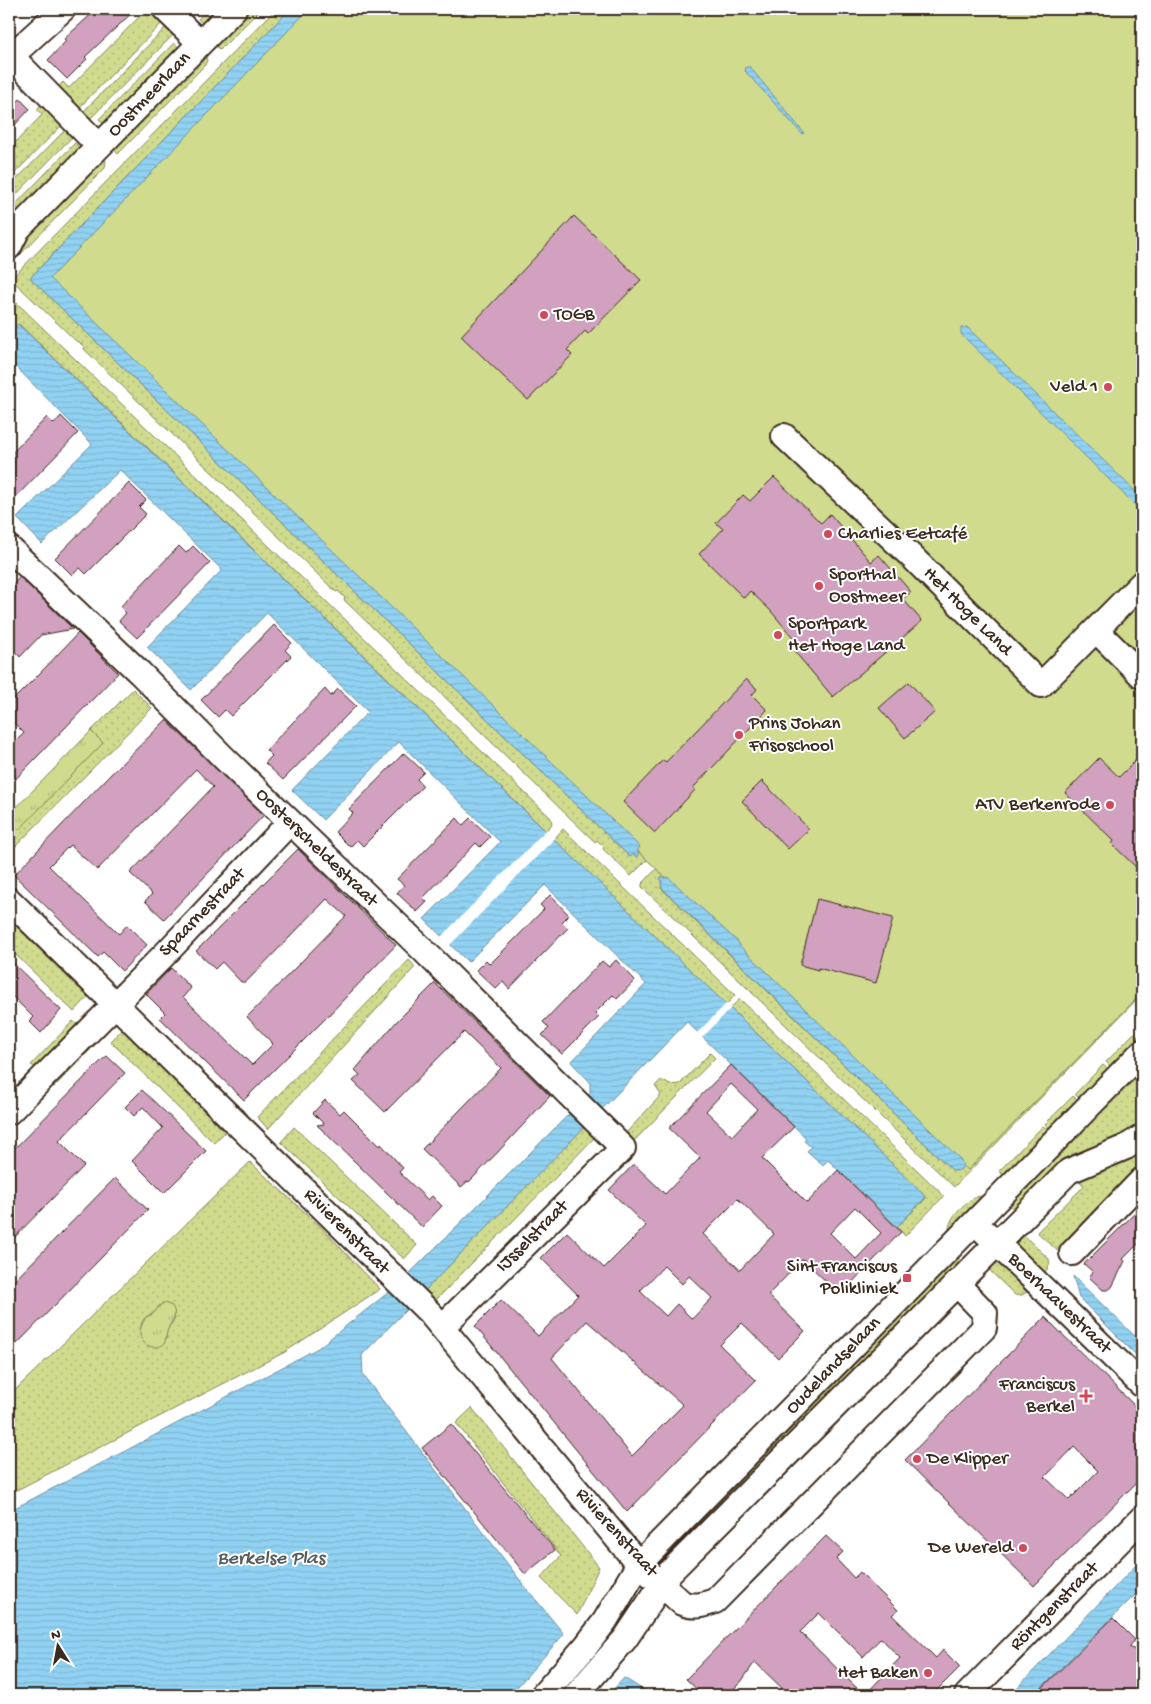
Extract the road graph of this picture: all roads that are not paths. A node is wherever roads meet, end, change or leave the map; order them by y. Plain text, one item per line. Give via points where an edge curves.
1 (63, 9) edge
2 (165, 9) edge
3 (234, 9) edge
4 (200, 43) junction
5 (10, 57) edge
6 (99, 146) junction
7 (12, 237) edge
8 (784, 436) dead end
9 (10, 551) edge
10 (1142, 583) edge
11 (1096, 630) junction
12 (1142, 676) edge
13 (290, 822) junction
14 (9, 900) edge
15 (115, 1004) junction
16 (1142, 1052) edge
17 (9, 1112) edge
18 (1142, 1138) edge
19 (623, 1148) joint
20 (1142, 1180) edge
21 (975, 1222) junction
22 (996, 1243) junction
23 (1072, 1253) dead end
24 (956, 1283) junction
25 (442, 1327) junction
26 (1142, 1385) edge
27 (1142, 1518) edge
28 (640, 1564) junction
29 (661, 1583) junction
30 (543, 1695) edge
31 (576, 1695) edge
32 (967, 1695) edge

1 - 5 street, Oostmeerlaan
2 - 4 street, Oostmeerlaan
3 - 4 street, Oostmeerlaan
4 - 6 street, Oostmeerlaan
5 - 6 street, Oostmeerlaan
6 - 7 street, Oostmeerlaan
8 - 11 street, Het Hoge Land via 1042,685
9 - 13 street, Oosterscheldestraat via 140,673
10 - 11 street
11 - 12 street
13 - 15 street, Spaarnestraat
13 - 19 street, Oosterscheldestraat
14 - 15 street, Rivierenstraat
15 - 17 street, Spaarnestraat
15 - 25 street, Rivierenstraat
16 - 21 street, Oudelandselaan
18 - 22 street, Oudelandselaan via 1069,1171
19 - 25 street, IJsselstraat
20 - 23 street
21 - 22 street, Boerhaavestraat
21 - 28 street, Oudelandselaan
22 - 24 street, Oudelandselaan
22 - 26 street, Boerhaavestraat
24 - 29 street, Oudelandselaan
24 - 29 street via 985,1313 984,1328 715,1601 690,1606
25 - 28 street, Rivierenstraat
27 - 32 street, Röntgenstraat
28 - 29 street, Rivierenstraat
28 - 30 street, Oudelandselaan via 586,1646
29 - 31 street, Oudelandselaan via 625,1639

